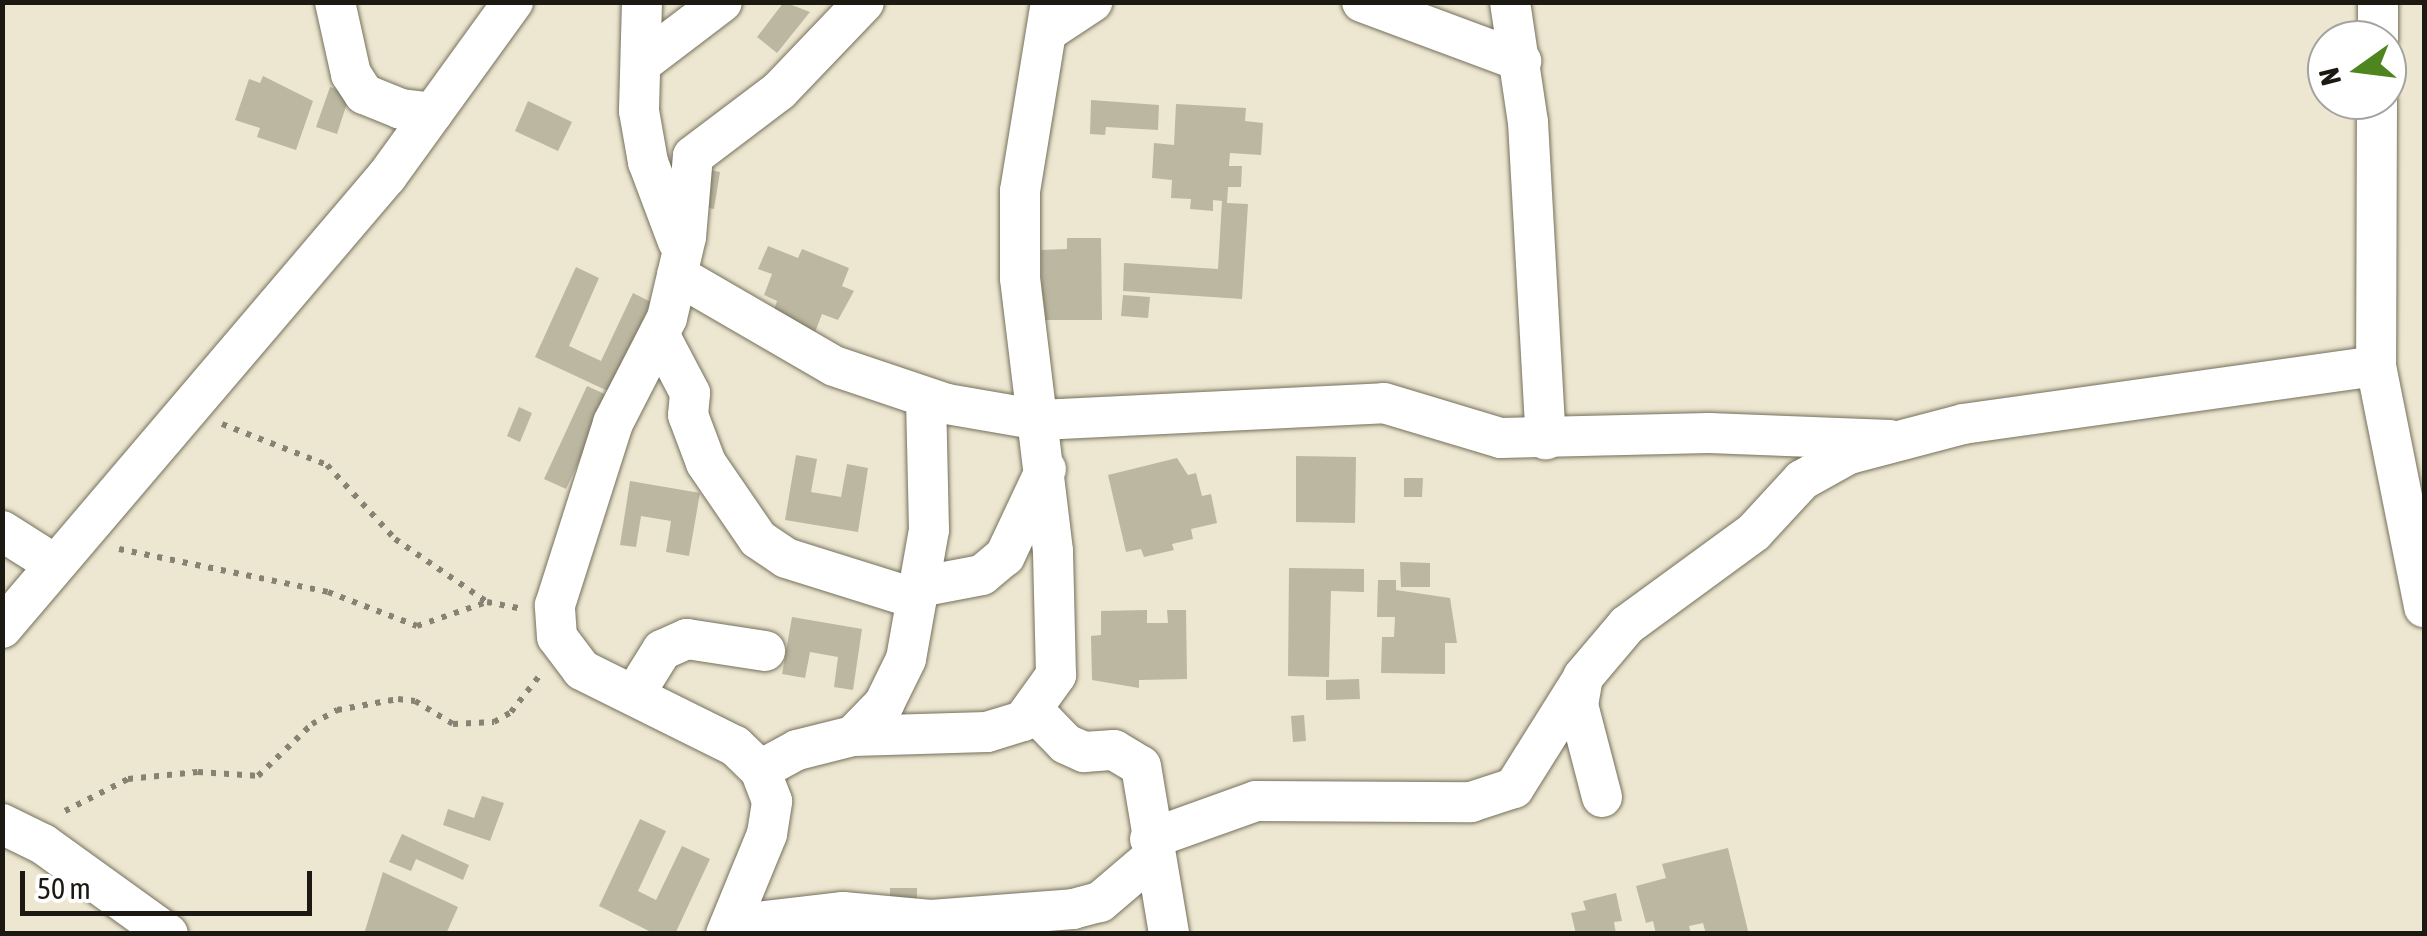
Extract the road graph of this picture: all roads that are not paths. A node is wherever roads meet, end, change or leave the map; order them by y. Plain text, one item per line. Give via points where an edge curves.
1 (335, 2) edge
2 (513, 2) edge
3 (642, 2) edge
4 (722, 2) edge
5 (864, 2) edge
6 (1092, 2) edge
7 (1362, 2) edge
8 (1510, 2) edge
9 (1050, 16) edge
10 (1521, 61) junction
11 (643, 62) junction
12 (433, 113) junction
13 (2378, 120) edge
14 (680, 264) junction
15 (660, 334) junction
16 (2376, 366) junction
17 (926, 398) junction
18 (1040, 420) junction
19 (1546, 438) junction
20 (1890, 440) junction
21 (1046, 469) junction
22 (2, 530) edge
23 (54, 564) junction
24 (918, 593) junction
25 (2424, 608) edge
26 (2, 628) edge
27 (765, 651) dead end
28 (1582, 678) junction
29 (634, 695) junction
30 (1033, 710) junction
31 (853, 736) junction
32 (760, 770) junction
33 (1602, 797) dead end
34 (10, 828) edge
35 (1152, 847) junction
36 (728, 929) edge
37 (168, 934) edge
38 (1169, 934) edge

1 - 12 street via 351,74 364,94
2 - 12 street
3 - 11 street
4 - 11 street
5 - 14 street via 779,90 693,156
6 - 9 street
7 - 10 street
8 - 10 street
9 - 18 street via 1020,192 1020,278
10 - 19 street
11 - 14 street via 640,111 648,162
12 - 23 street
13 - 16 street
14 - 15 street
14 - 17 street via 834,366
15 - 24 street via 690,393 688,415 706,463 758,538 786,558
15 - 29 street via 613,423 555,605 556,630 582,670
16 - 20 street via 2149,395
16 - 25 street
17 - 18 street
17 - 24 street via 929,530
18 - 19 street via 1384,403 1501,438
18 - 21 street
19 - 20 street via 1709,432
20 - 28 street via 1802,480 1754,532 1627,624
21 - 24 street via 1005,556 982,575
21 - 30 street via 1056,675
22 - 23 street
23 - 26 street
24 - 31 street via 900,680
27 - 29 street via 688,639 662,650
28 - 33 street via 1578,705
28 - 35 street via 1514,788 1453,803 1256,802
29 - 32 street via 735,746
30 - 31 street via 987,732
30 - 35 street via 1066,744 1084,752 1114,750 1141,766
31 - 32 street via 797,750
32 - 36 street via 772,800 768,834
34 - 37 street
35 - 36 street via 1100,902 1073,909 931,920 843,912
35 - 38 street

